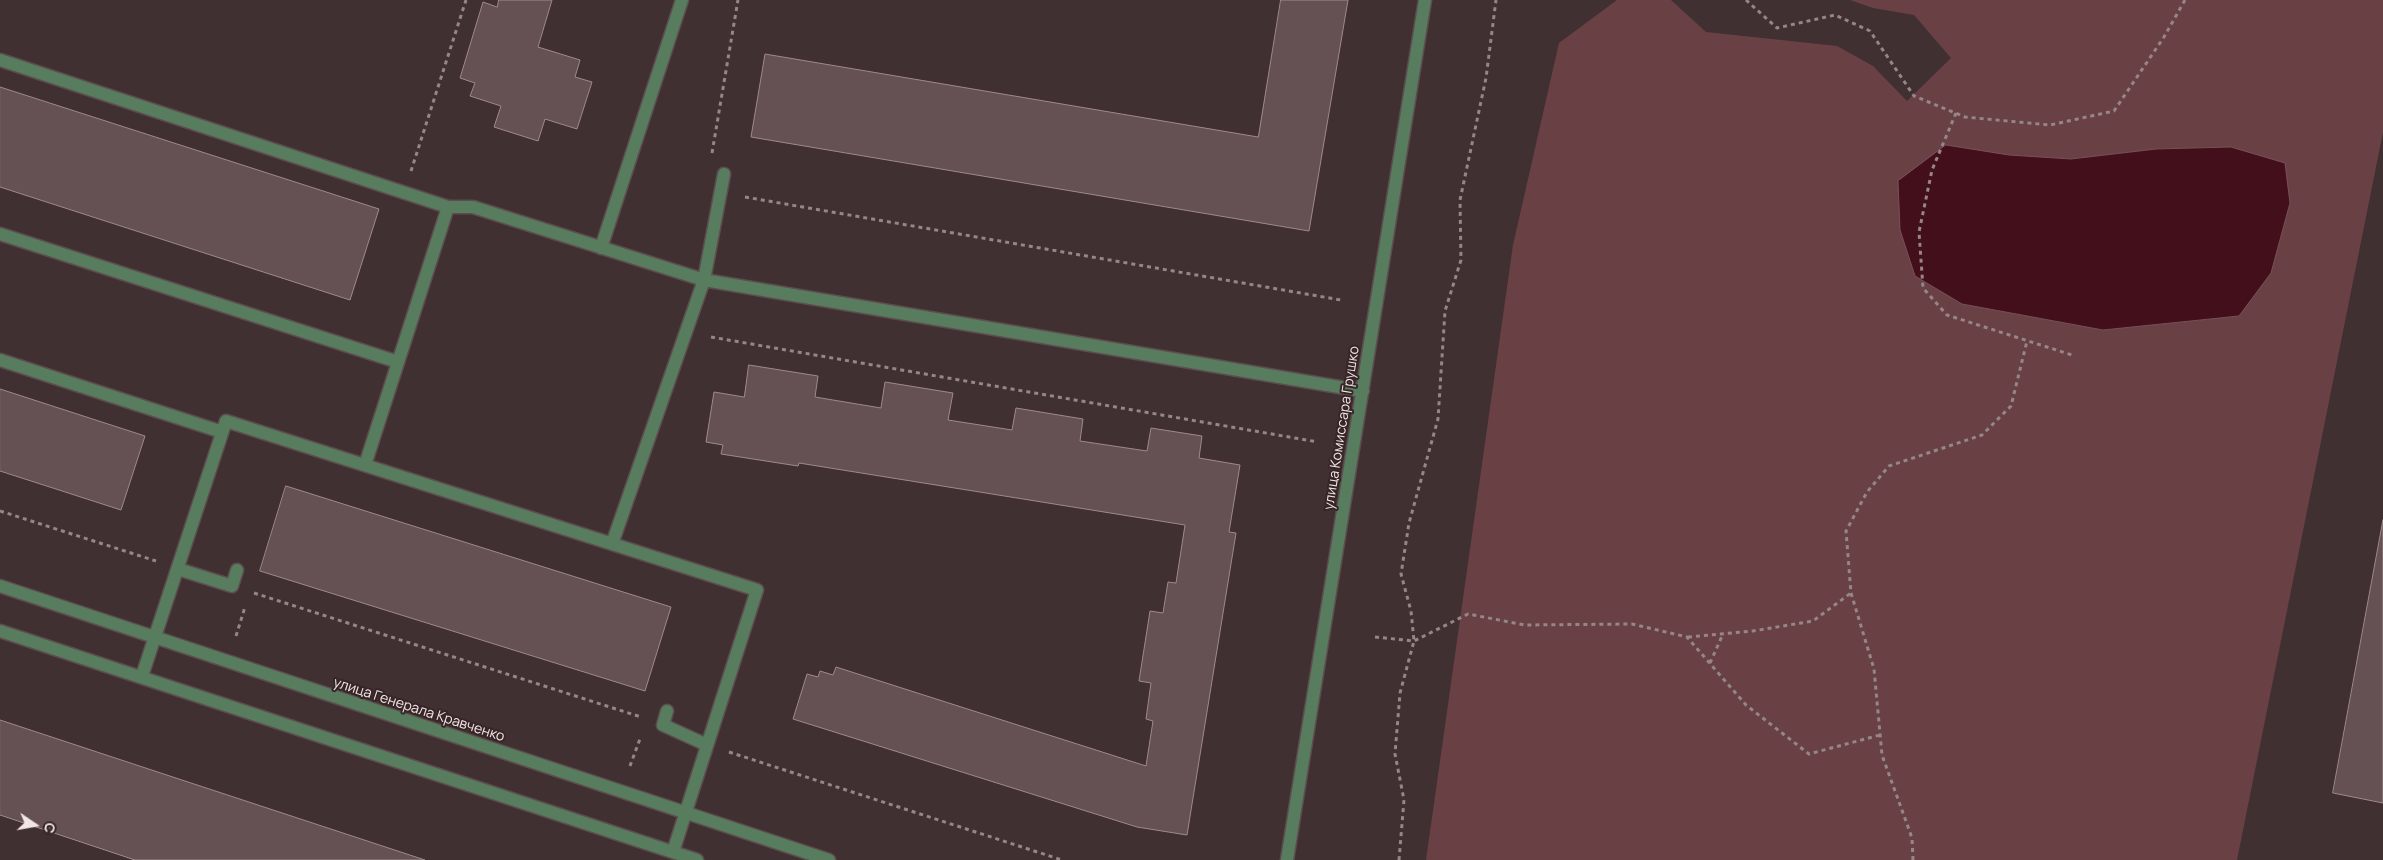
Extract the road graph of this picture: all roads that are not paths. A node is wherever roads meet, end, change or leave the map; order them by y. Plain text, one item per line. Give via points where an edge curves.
1 (682, 0) edge
2 (1425, 0) edge
3 (0, 60) edge
4 (724, 174) dead end
5 (448, 207) junction
6 (0, 234) edge
7 (601, 248) junction
8 (704, 280) junction
9 (0, 360) edge
10 (398, 362) junction
11 (1363, 391) junction
12 (222, 432) junction
13 (365, 465) junction
14 (612, 544) junction
15 (178, 568) junction
16 (238, 570) dead end
17 (0, 586) edge
18 (0, 631) edge
19 (155, 639) junction
20 (142, 676) junction
21 (667, 711) dead end
22 (707, 745) junction
23 (685, 814) junction
24 (673, 852) junction
25 (697, 860) edge
26 (829, 860) edge
27 (1287, 860) edge

1 - 7 street
2 - 11 street, улица Комиссара Грушко
3 - 5 street
4 - 8 street
5 - 7 street via 473,207
5 - 10 street
6 - 10 street
7 - 8 street
8 - 11 street
8 - 14 street
9 - 12 street
10 - 13 street
11 - 27 street, улица Комиссара Грушко
12 - 13 street via 226,421
12 - 15 street
13 - 14 street
14 - 22 street via 757,590
15 - 16 street via 232,586
15 - 19 street
17 - 19 street, улица Генерала Кравченко
18 - 20 street
19 - 20 street
19 - 23 street, улица Генерала Кравченко
20 - 24 street
21 - 22 street via 663,725
22 - 23 street
23 - 24 street
23 - 26 street, улица Генерала Кравченко
24 - 25 street

